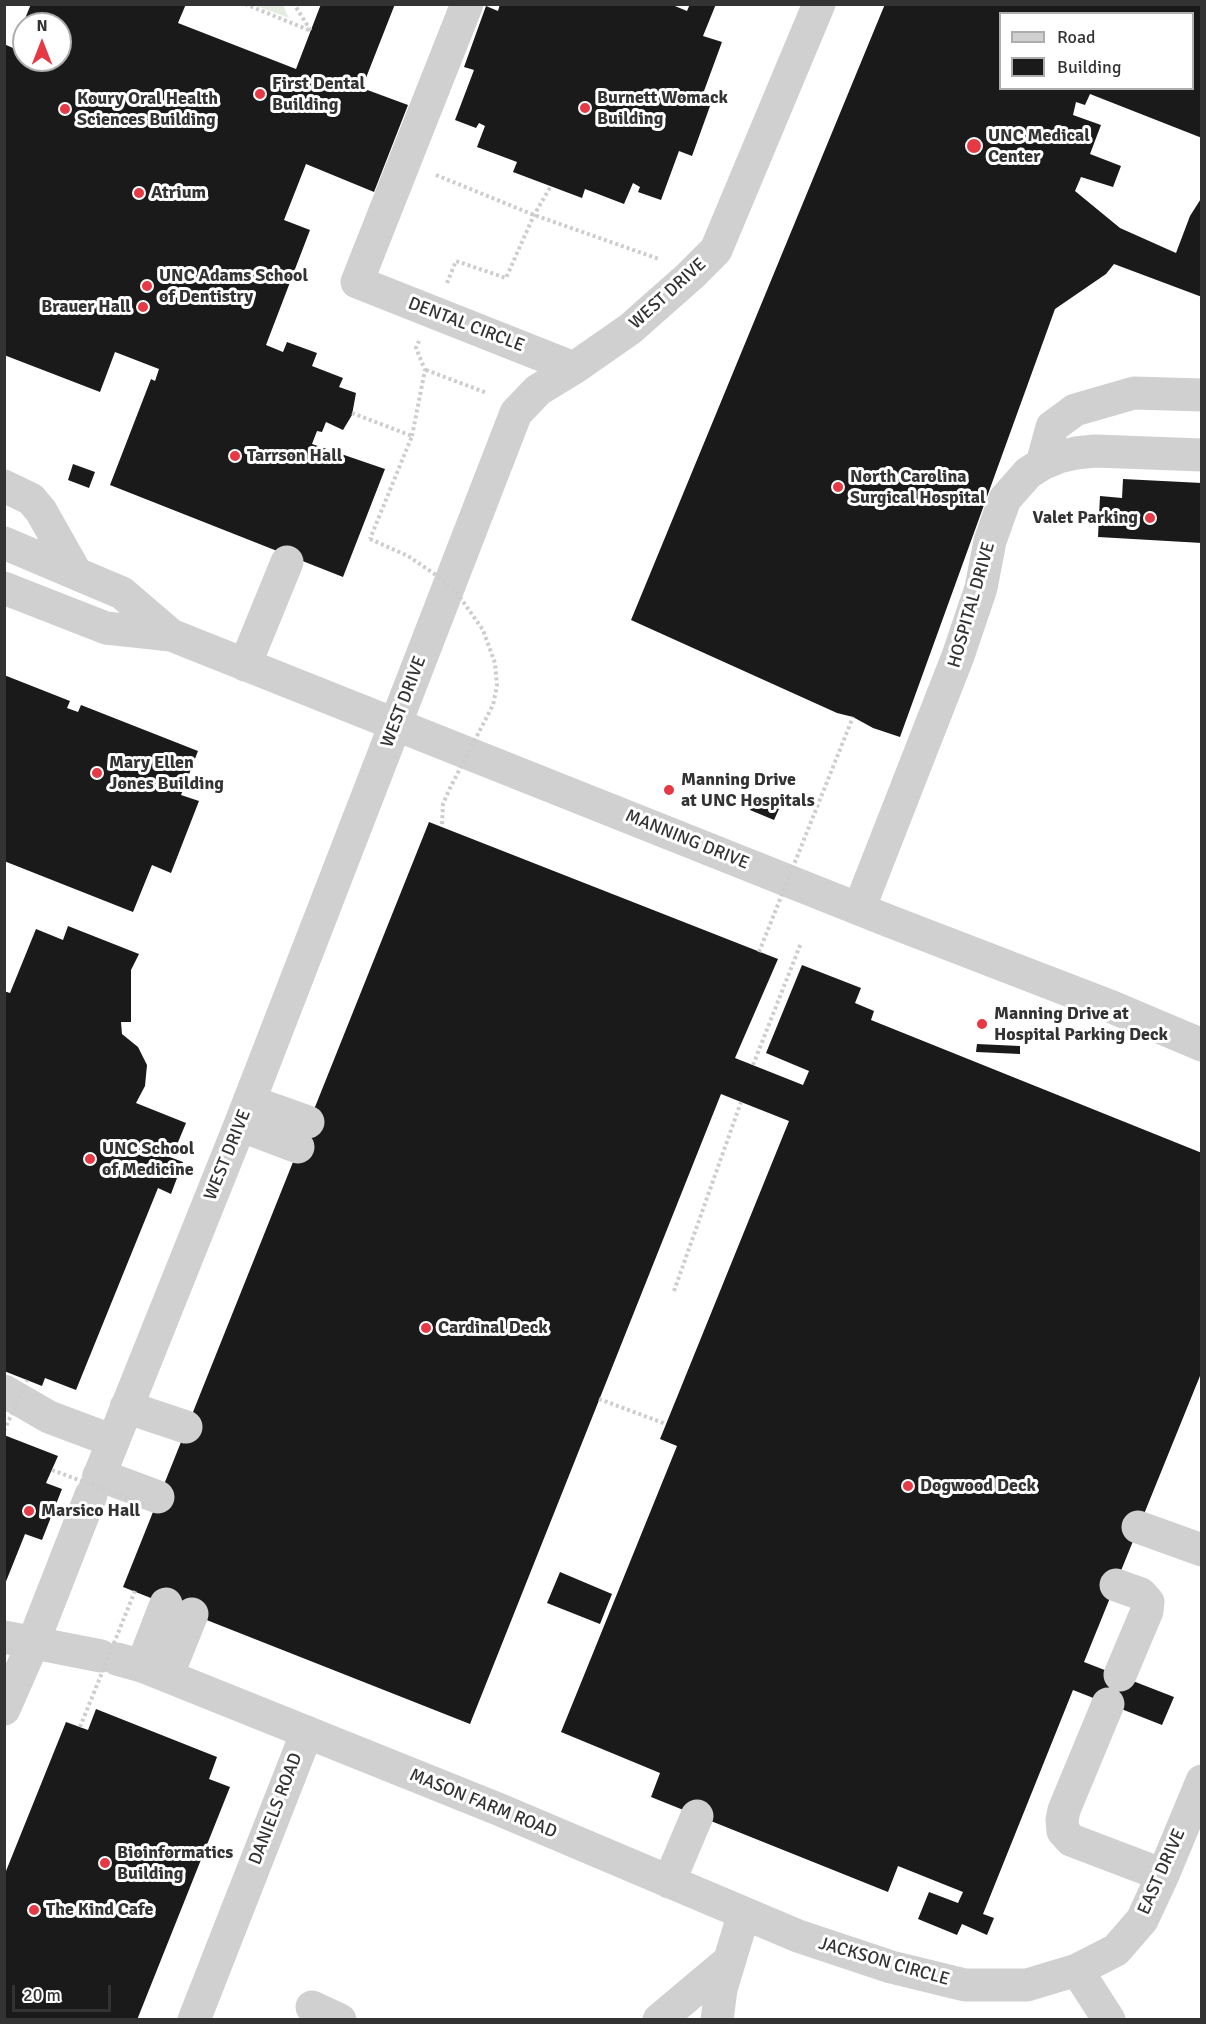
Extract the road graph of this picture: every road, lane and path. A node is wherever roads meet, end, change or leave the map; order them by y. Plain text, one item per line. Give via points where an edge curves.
1 (245, 4) edge
2 (294, 4) edge
3 (299, 4) edge
4 (467, 4) edge
5 (819, 4) edge
6 (297, 10) junction
7 (404, 162) junction
8 (551, 186) dead end
9 (534, 215) junction
10 (669, 263) dead end
11 (434, 313) junction
12 (574, 368) junction
13 (425, 370) junction
14 (487, 393) dead end
15 (1202, 395) edge
16 (352, 413) dead end
17 (412, 436) junction
18 (1202, 455) edge
19 (1042, 464) junction
20 (4, 486) edge
21 (4, 543) edge
22 (287, 562) dead end
23 (76, 573) junction
24 (4, 588) edge
25 (171, 635) junction
26 (245, 665) junction
27 (853, 717) dead end
28 (396, 724) junction
29 (442, 826) dead end
30 (860, 909) junction
31 (801, 943) dead end
32 (759, 952) dead end
33 (1202, 1045) edge
34 (753, 1065) dead end
35 (741, 1102) dead end
36 (245, 1113) junction
37 (303, 1135) dead end
38 (674, 1291) dead end
39 (16, 1386) edge
40 (599, 1399) dead end
41 (126, 1407) junction
42 (666, 1424) dead end
43 (186, 1427) dead end
44 (4, 1431) edge
45 (113, 1441) junction
46 (52, 1470) dead end
47 (96, 1483) junction
48 (156, 1503) joint
49 (1138, 1527) dead end
50 (1202, 1550) edge
51 (1116, 1585) dead end
52 (135, 1591) dead end
53 (179, 1609) dead end
54 (19, 1640) edge
55 (132, 1664) junction
56 (4, 1709) edge
57 (80, 1727) dead end
58 (307, 1732) junction
59 (1202, 1781) edge
60 (697, 1816) dead end
61 (1163, 1875) junction
62 (669, 1882) junction
63 (744, 1913) junction
64 (728, 1962) junction
65 (1077, 1970) junction
66 (194, 2019) edge
67 (659, 2019) edge
68 (717, 2019) edge
69 (1109, 2019) edge

1 - 6 path via 311,31
2 - 6 path
3 - 6 path
4 - 7 street
5 - 12 street, WEST DRIVE via 716,250 630,329
7 - 9 path
7 - 11 street, DENTAL CIRCLE via 357,282
8 - 9 path
9 - 10 path
9 - 11 path via 506,278 456,261
11 - 12 street, DENTAL CIRCLE
11 - 13 path via 416,348
12 - 28 street, WEST DRIVE via 538,390 516,413
13 - 14 path
13 - 17 path
15 - 19 street via 1134,393 1075,410 1052,427
16 - 17 path
17 - 29 path, bridge via 370,539 408,556 457,593 483,630 495,663 492,705 443,804
18 - 19 street, HOSPITAL DRIVE via 1095,451
19 - 30 street, HOSPITAL DRIVE via 1028,473 1005,499 958,656
20 - 23 street via 31,499 41,511
21 - 23 street, MANNING DRIVE
22 - 26 street
23 - 25 street, MANNING DRIVE via 122,593
24 - 25 street, MANNING DRIVE via 106,628
25 - 26 street, MANNING DRIVE
26 - 28 street, MANNING DRIVE
27 - 32 path, bridge
28 - 30 street, MANNING DRIVE
28 - 36 street, WEST DRIVE
30 - 33 street, MANNING DRIVE
31 - 34 path
35 - 38 path
36 - 37 street
36 - 41 street, WEST DRIVE
39 - 44 path, bridge
39 - 45 street via 49,1417
40 - 42 path
41 - 43 street
41 - 45 street, WEST DRIVE
45 - 47 street, WEST DRIVE
46 - 48 path, bridge
47 - 48 street
47 - 54 street, WEST DRIVE
49 - 50 street
51 - 61 street via 1141,1594 1148,1602 1147,1611 1064,1810 1063,1831 1071,1840
52 - 57 path, bridge
53 - 55 street
54 - 55 street, MASON FARM ROAD
54 - 56 street
55 - 58 street, MASON FARM ROAD
58 - 62 street, MASON FARM ROAD
58 - 66 street, DANIELS ROAD
59 - 61 street, EAST DRIVE
60 - 62 street
61 - 65 street, EAST DRIVE via 1142,1920 1116,1950
62 - 63 street, MASON FARM ROAD
63 - 64 street
63 - 65 street, JACKSON CIRCLE via 891,1967 965,1985 1027,1985
64 - 67 street
64 - 68 street
65 - 69 street

